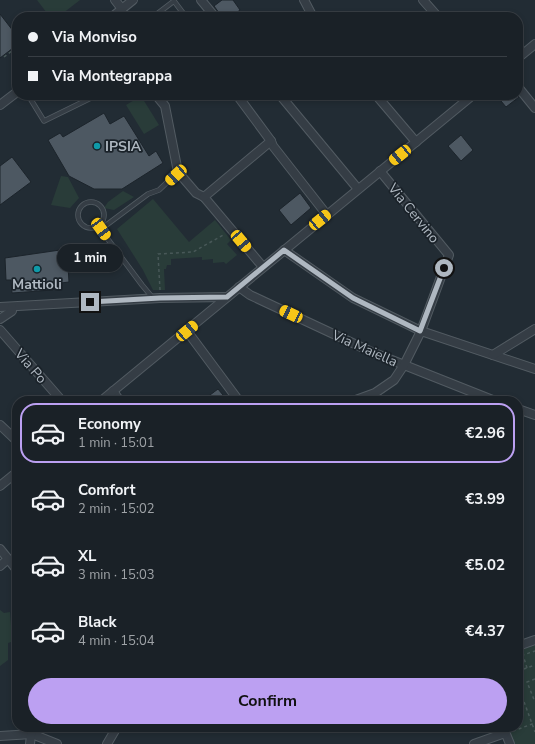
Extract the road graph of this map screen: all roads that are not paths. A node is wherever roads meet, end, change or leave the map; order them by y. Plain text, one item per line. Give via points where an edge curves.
1 (115, 0) edge
2 (133, 0) edge
3 (201, 0) edge
4 (304, 0) edge
5 (423, 0) edge
6 (122, 9) junction
7 (118, 12) edge
8 (160, 12) edge
9 (182, 12) edge
10 (211, 12) edge
11 (311, 12) edge
12 (434, 12) edge
13 (534, 44) edge
14 (523, 54) edge
15 (523, 93) edge
16 (12, 96) edge
17 (31, 100) edge
18 (87, 100) edge
19 (160, 100) edge
20 (241, 100) edge
21 (284, 100) edge
22 (380, 100) edge
23 (467, 100) edge
24 (0, 105) edge
25 (535, 108) edge
26 (271, 141) junction
27 (416, 142) junction
28 (380, 171) junction
29 (178, 172) junction
30 (358, 189) junction
31 (204, 197) junction
32 (327, 215) junction
33 (100, 228) junction
34 (284, 250) junction
35 (263, 267) junction
36 (239, 287) junction
37 (227, 297) junction
38 (157, 298) junction
39 (0, 307) edge
40 (12, 307) junction
41 (0, 319) edge
42 (535, 329) edge
43 (0, 330) edge
44 (187, 331) junction
45 (420, 331) junction
46 (493, 355) junction
47 (404, 365) junction
48 (535, 369) edge
49 (113, 392) junction
50 (58, 396) edge
51 (108, 396) edge
52 (116, 396) edge
53 (235, 396) edge
54 (367, 396) edge
55 (482, 396) edge
56 (523, 411) edge
57 (535, 415) edge
58 (0, 425) edge
59 (12, 436) edge
60 (12, 476) edge
61 (0, 486) edge
62 (0, 549) edge
63 (8, 559) junction
64 (12, 564) edge
65 (0, 566) edge
66 (535, 640) edge
67 (523, 644) edge
68 (21, 732) edge
69 (32, 732) edge
70 (36, 732) edge
71 (114, 732) edge
72 (500, 732) edge
73 (505, 732) edge
74 (0, 736) edge
75 (30, 744) edge
76 (57, 744) edge
77 (107, 744) edge
78 (474, 744) edge
79 (510, 744) edge

1 - 6 street
2 - 6 street
3 - 10 street
4 - 11 street
5 - 12 street
6 - 7 street
8 - 9 lane via 174,1
13 - 14 street
15 - 25 street
16 - 24 street
17 - 18 lane via 44,121
19 - 29 street via 165,106
20 - 26 street
21 - 30 street
22 - 27 street
23 - 27 street
26 - 31 street
26 - 32 street
27 - 28 street
28 - 30 street
28 - 45 street, Via Cervino via 449,255
29 - 31 street via 196,193
29 - 33 lane via 159,190 148,194
30 - 32 street
31 - 35 street
32 - 34 street
33 - 33 lane via 86,227 80,221 79,213 83,205 91,202 101,208 104,215
33 - 38 lane via 142,285
34 - 35 street
34 - 45 street via 353,298
35 - 36 street
36 - 37 street
36 - 47 street, Via Maiella via 250,295
37 - 38 street
37 - 44 street
38 - 40 street
39 - 40 street
40 - 41 street via 12,311
42 - 46 street
43 - 50 street, Via Po
44 - 49 street
44 - 53 street
45 - 46 street
45 - 47 street
46 - 48 street
47 - 54 street via 394,380
47 - 55 street, Via Maiella
49 - 51 street
49 - 52 street
56 - 57 street
58 - 59 street
60 - 61 street
62 - 63 street
63 - 64 street
63 - 65 street
66 - 67 street
68 - 74 street
69 - 75 street
70 - 76 street
71 - 77 street
72 - 78 street
73 - 79 street

